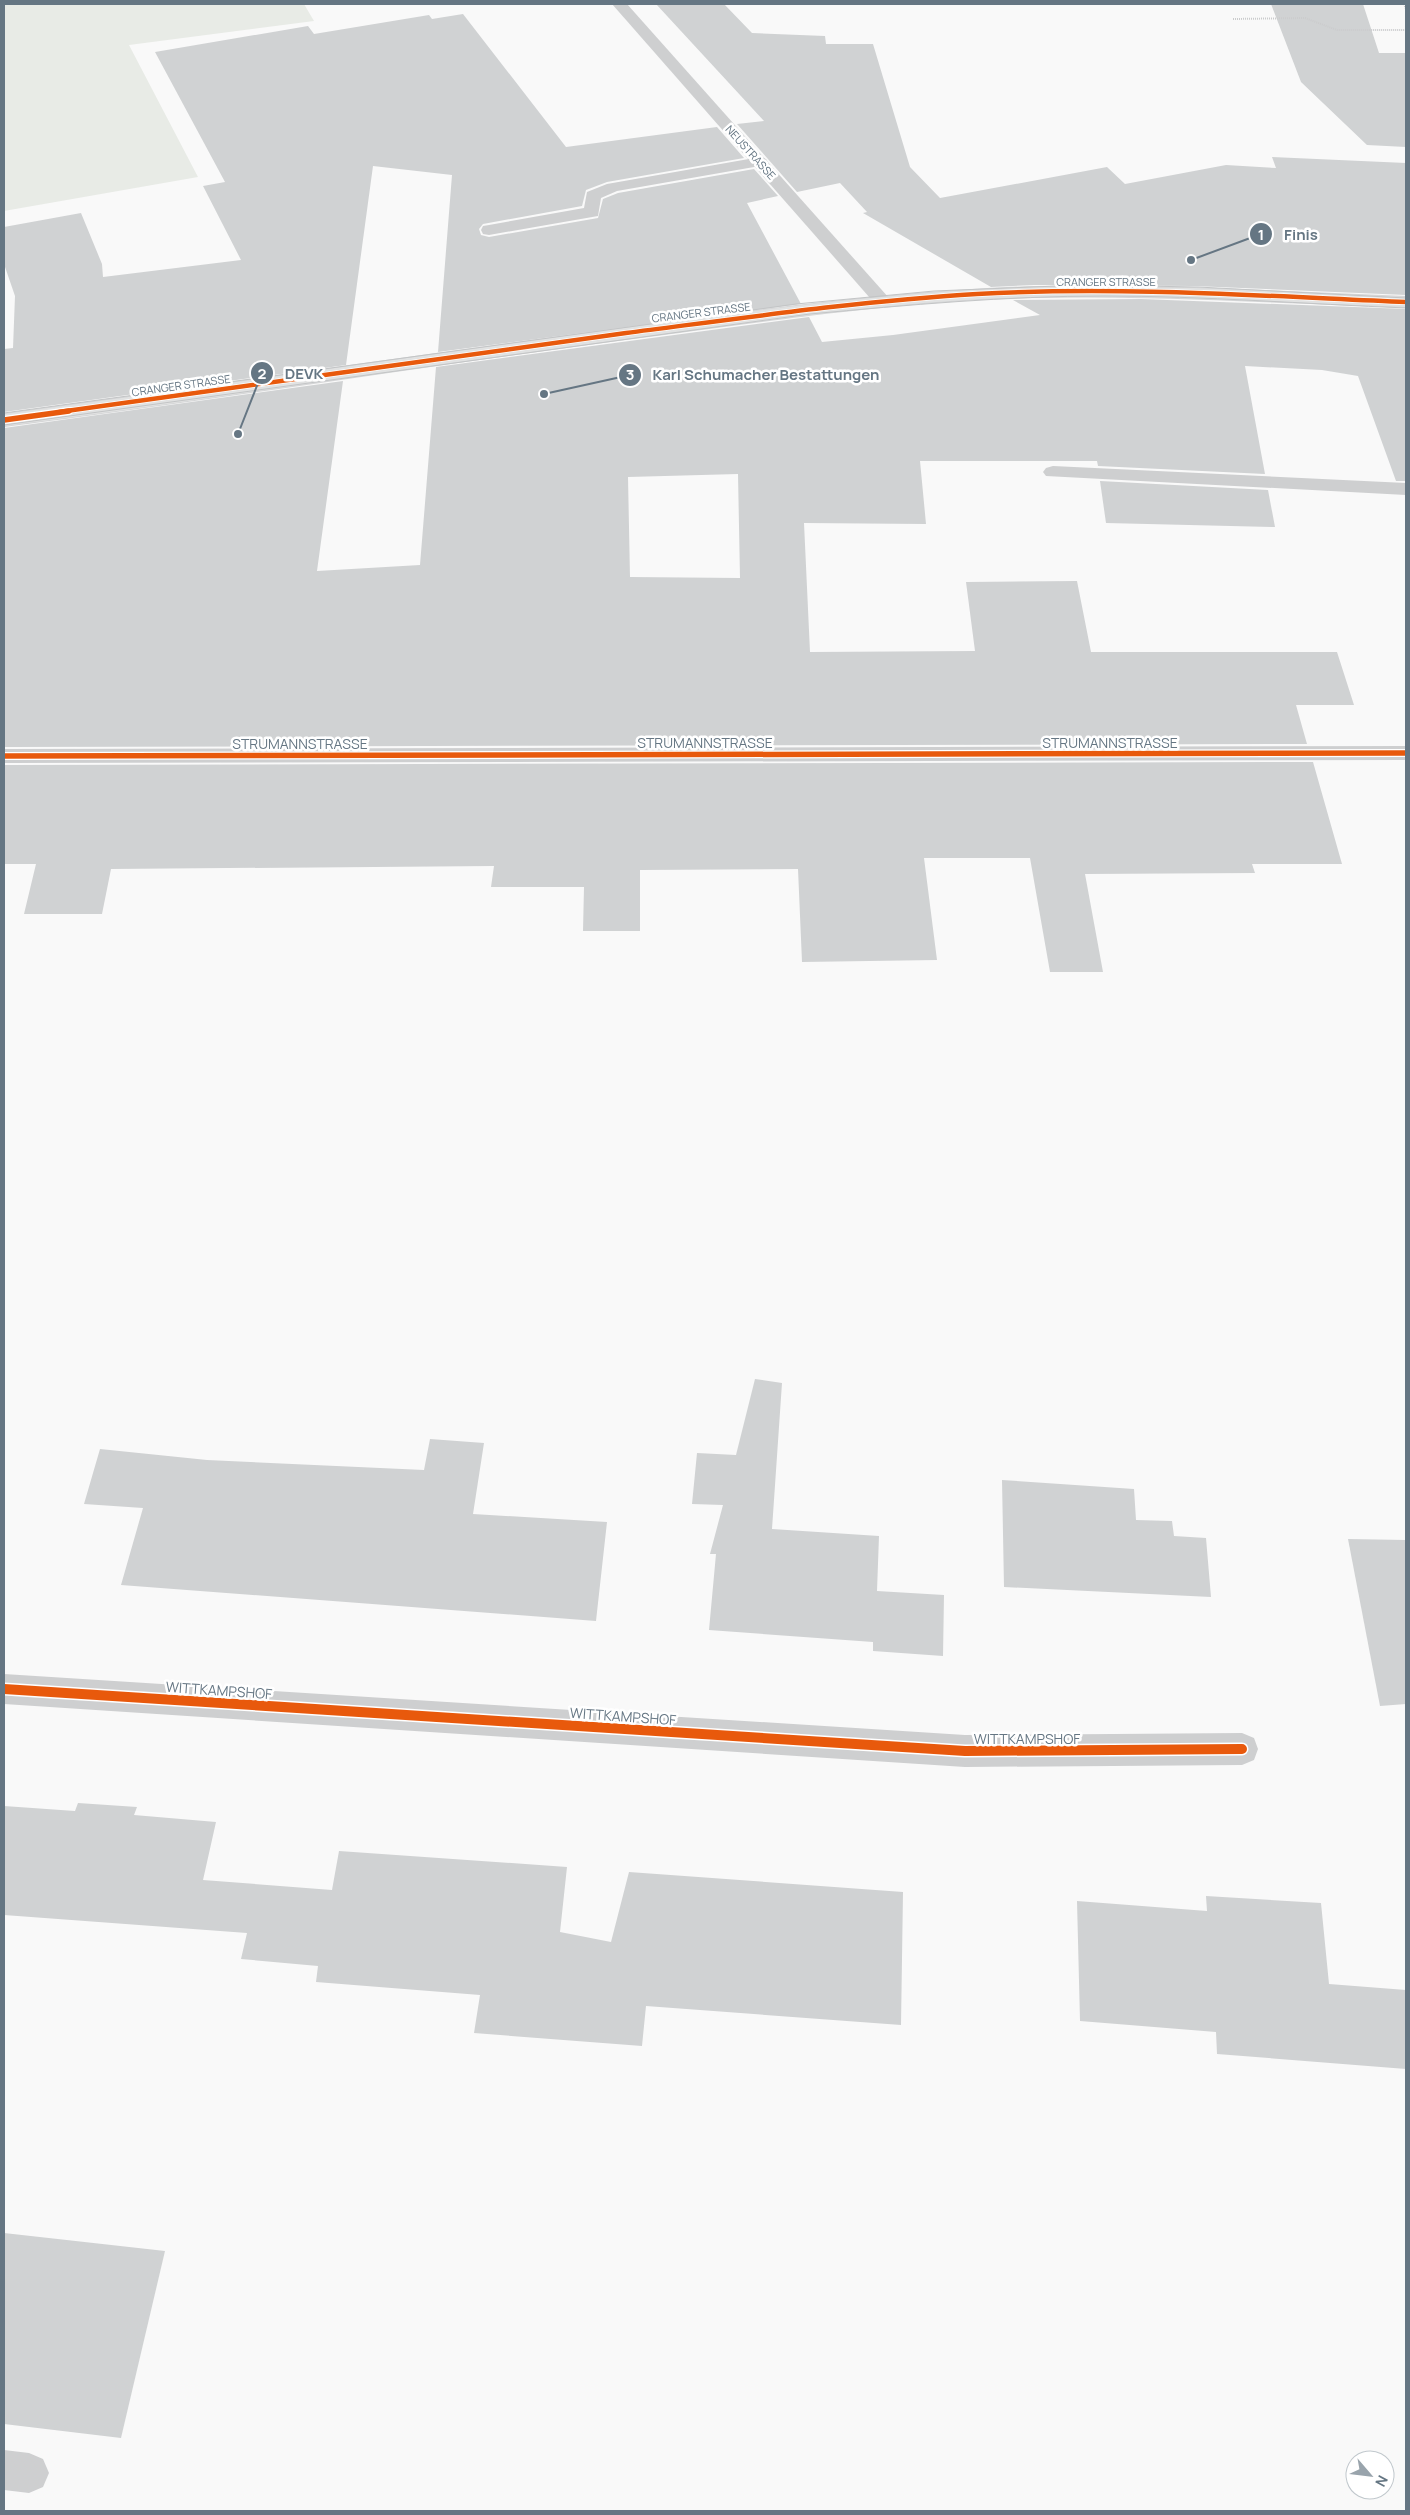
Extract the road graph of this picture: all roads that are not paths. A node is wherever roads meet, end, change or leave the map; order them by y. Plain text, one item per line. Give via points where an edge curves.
1 (619, 4) edge
2 (760, 162) junction
3 (489, 230) dead end
4 (883, 302) junction
5 (1406, 302) edge
6 (4, 420) edge
7 (1053, 472) dead end
8 (1406, 490) edge
9 (1406, 753) edge
10 (4, 756) edge
11 (4, 1689) edge
12 (1242, 1749) dead end

1 - 2 street, NEUSTRASSE
2 - 3 street via 613,187 593,196 592,212
2 - 4 street, NEUSTRASSE
4 - 5 main road, CRANGER STRASSE via 980,294 1098,291
4 - 6 main road, CRANGER STRASSE via 554,342
7 - 8 street
9 - 10 street, STRUMANNSTRASSE
11 - 12 street, WITTKAMPSHOF via 965,1751

